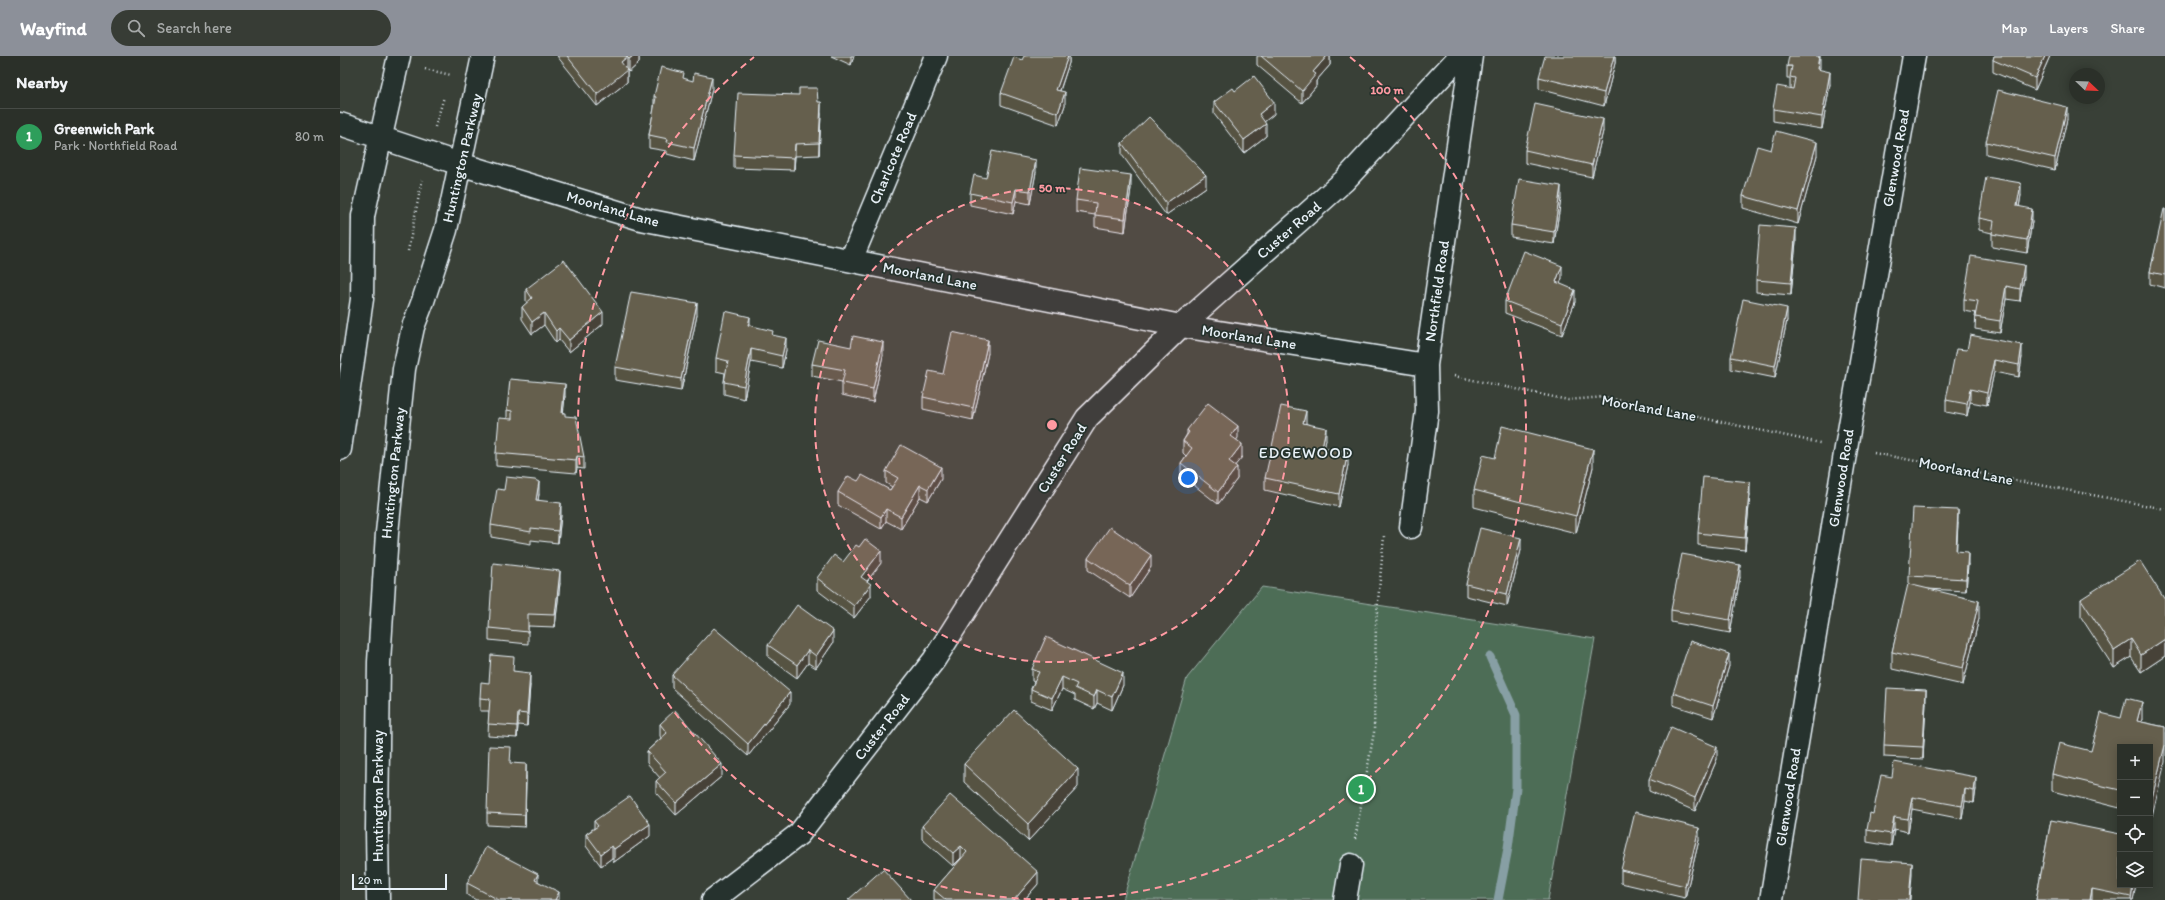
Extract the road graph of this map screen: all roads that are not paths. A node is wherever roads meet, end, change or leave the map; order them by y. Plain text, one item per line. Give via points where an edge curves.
1 (483, 56) edge
2 (936, 56) edge
3 (1460, 56) edge
4 (1471, 56) edge
5 (1914, 56) edge
6 (398, 59) edge
7 (340, 124) edge
8 (380, 138) junction
9 (460, 164) junction
10 (851, 260) junction
11 (1181, 326) junction
12 (1426, 365) junction
13 (340, 449) edge
14 (1411, 527) dead end
15 (1351, 865) road end
16 (378, 900) edge
17 (713, 900) edge
18 (1345, 900) edge
19 (1771, 900) edge

1 - 9 street, Huntington Parkway via 480,80
2 - 10 street, Charlcote Road
3 - 11 street, Custer Road via 1344,181
4 - 12 street, Northfield Road
5 - 19 street, Glenwood Road
6 - 8 street
7 - 8 street, Moorland Lane
8 - 9 street, Moorland Lane
8 - 13 street via 363,216 362,299
9 - 10 street, Moorland Lane via 642,219
9 - 16 street, Huntington Parkway via 446,230 412,327 404,369 387,533 379,662
10 - 11 street, Moorland Lane
11 - 12 street, Moorland Lane
11 - 17 street, Custer Road via 1086,418 934,660 799,834
12 - 14 street, Northfield Road via 1427,411
15 - 18 street

